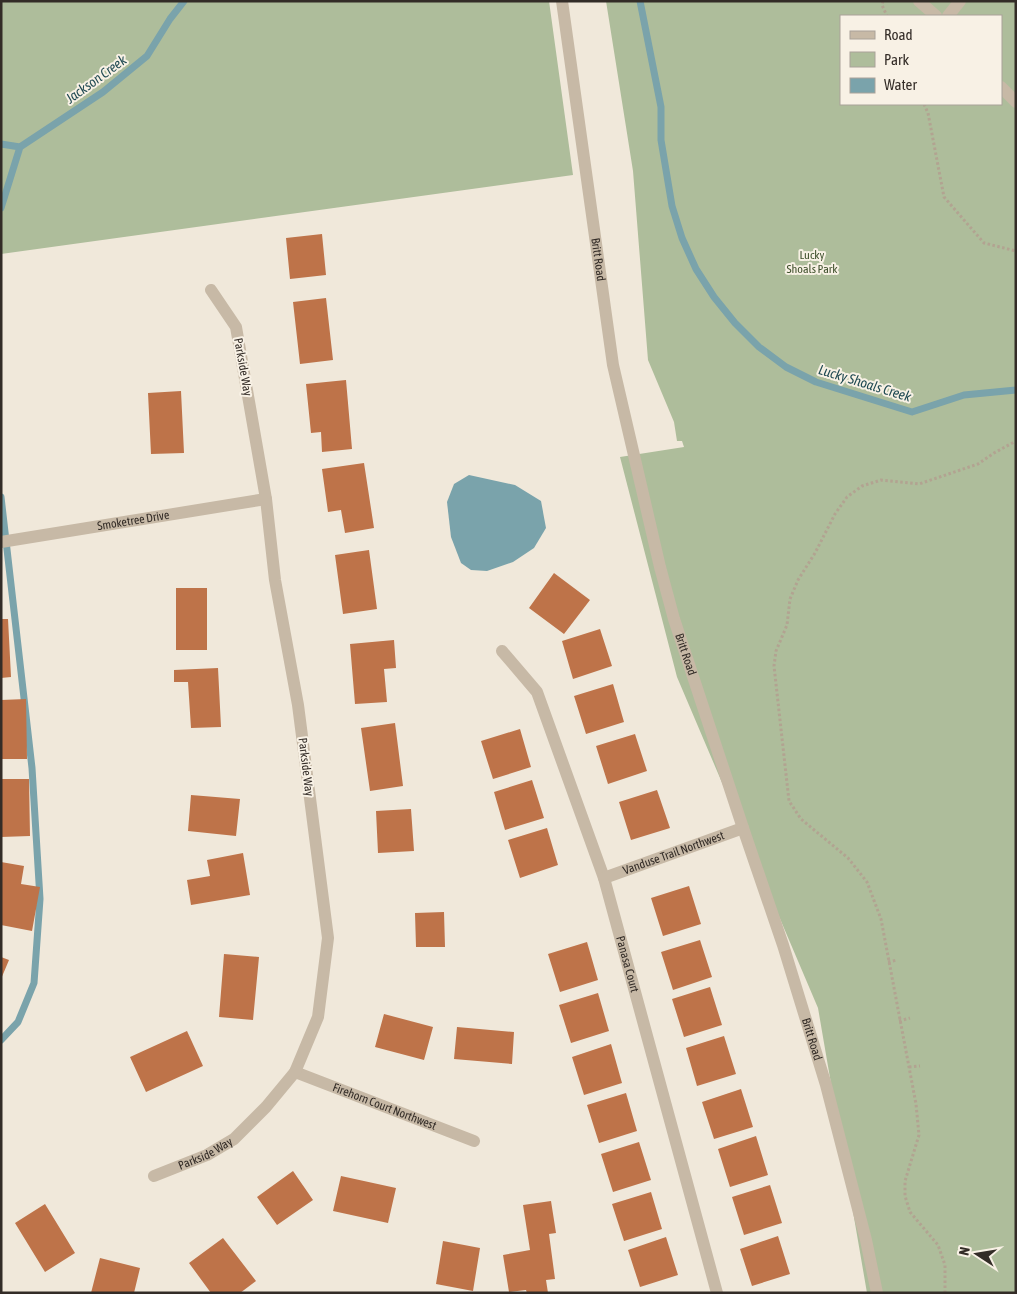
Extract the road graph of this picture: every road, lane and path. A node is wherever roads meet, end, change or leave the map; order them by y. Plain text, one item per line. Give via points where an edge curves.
1 (562, 1) edge
2 (883, 1) edge
3 (919, 1) edge
4 (960, 1) edge
5 (887, 15) edge
6 (935, 15) edge
7 (949, 15) edge
8 (1002, 88) edge
9 (1016, 102) edge
10 (924, 105) edge
11 (1016, 252) edge
12 (211, 290) dead end
13 (1016, 442) edge
14 (266, 499) junction
15 (1, 542) edge
16 (502, 651) dead end
17 (743, 828) junction
18 (604, 878) junction
19 (897, 960) dead end
20 (888, 962) junction
21 (910, 1018) dead end
22 (899, 1021) junction
23 (920, 1066) dead end
24 (909, 1067) junction
25 (295, 1072) junction
26 (474, 1141) dead end
27 (154, 1176) dead end
28 (717, 1293) edge
29 (876, 1293) edge
30 (945, 1293) edge

1 - 17 street, Britt Road via 613,365 674,619
2 - 5 path
3 - 6 street
4 - 7 street
8 - 9 street
10 - 11 path via 944,197 984,243
12 - 14 street, Parkside Way via 236,327
13 - 20 path via 978,464 919,484 881,480 862,486 847,497 798,580 776,651 774,666 789,801 801,819 848,858 867,882 881,919
14 - 15 street, Smoketree Drive
14 - 25 street, Parkside Way via 298,706 328,938 318,1017
16 - 18 street, Panasa Court via 537,692
17 - 18 street, Vanduse Trail Northwest
17 - 29 street, Britt Road via 826,1086 866,1240
18 - 28 street, Panasa Court
19 - 20 path
20 - 22 path
21 - 22 path
22 - 24 path
23 - 24 path
24 - 30 path via 919,1135 905,1182 905,1196 910,1212 938,1245 945,1265
25 - 26 street, Firehorn Court Northwest
25 - 27 street, Parkside Way via 234,1140 207,1155

